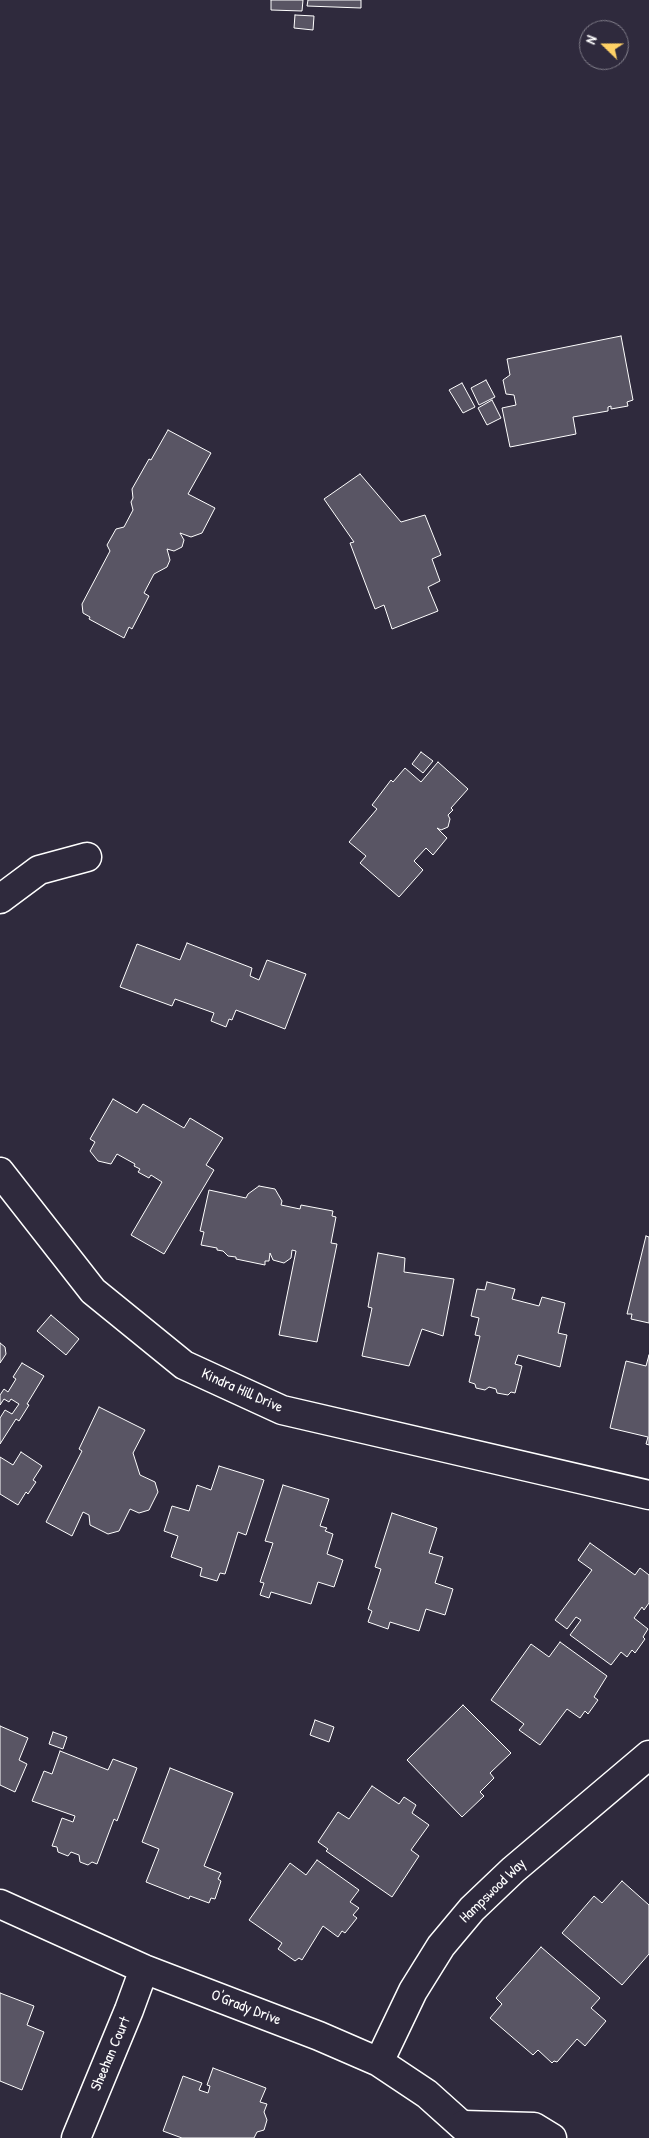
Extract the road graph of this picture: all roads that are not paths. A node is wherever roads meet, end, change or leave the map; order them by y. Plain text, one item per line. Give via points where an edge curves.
1 (87, 857) dead end
2 (0, 899) edge
3 (0, 1172) edge
4 (649, 1495) edge
5 (649, 1755) edge
6 (0, 1904) edge
7 (144, 1969) junction
8 (379, 2062) junction
9 (469, 2132) edge
10 (76, 2138) edge
11 (552, 2138) edge

1 - 2 street via 39,870
3 - 4 street, Kindra Hill Drive via 93,1291 184,1365 282,1410
5 - 8 street, Hampswood Way via 513,1870 472,1909 441,1946 413,1991
6 - 7 street, O'Grady Drive
7 - 8 street, O'Grady Drive
7 - 10 street, Sheehan Court
8 - 9 street, O'Grady Drive via 427,2094
9 - 11 street via 534,2127

